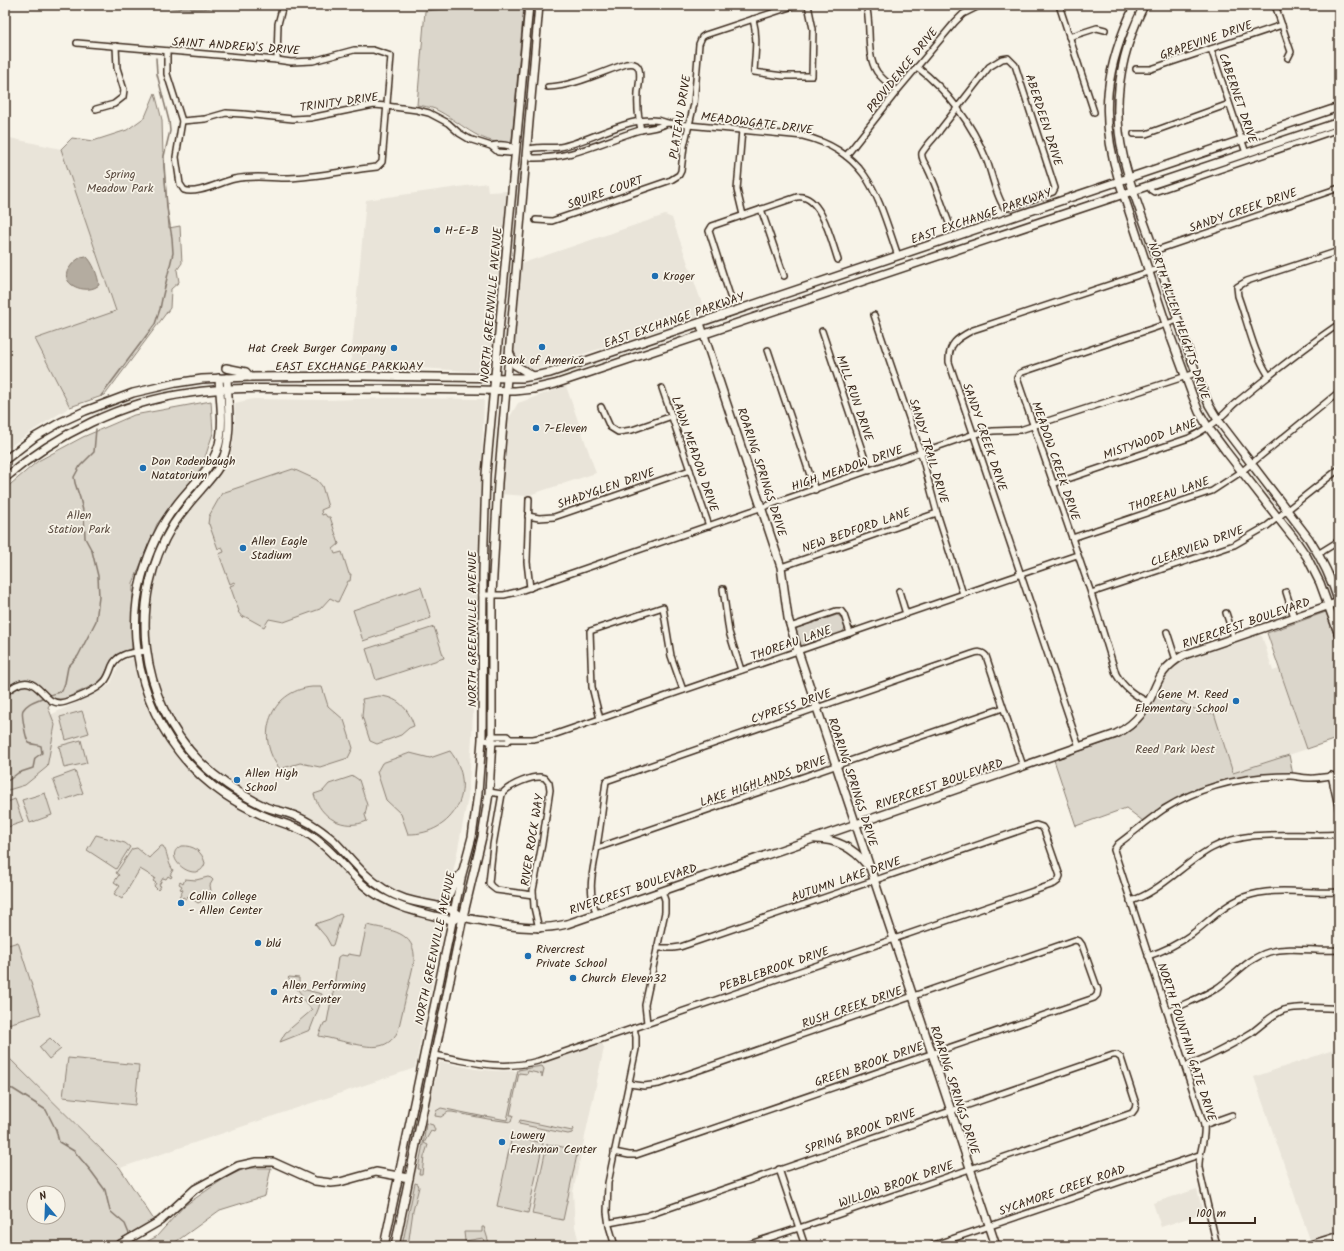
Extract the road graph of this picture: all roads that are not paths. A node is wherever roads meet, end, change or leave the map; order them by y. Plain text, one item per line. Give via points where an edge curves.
1 (283, 5) edge
2 (529, 5) edge
3 (539, 5) edge
4 (796, 5) edge
5 (808, 5) edge
6 (866, 5) edge
7 (981, 5) edge
8 (1059, 5) edge
9 (1135, 5) edge
10 (1144, 5) edge
11 (1275, 5) edge
12 (753, 20) junction
13 (1282, 25) junction
14 (1105, 30) dead end
15 (1069, 37) junction
16 (77, 43) dead end
17 (116, 46) junction
18 (1211, 49) junction
19 (167, 51) junction
20 (1288, 58) dead end
21 (277, 60) junction
22 (917, 67) junction
23 (1136, 69) dead end
24 (548, 87) dead end
25 (897, 91) junction
26 (1229, 104) junction
27 (386, 106) junction
28 (1339, 107) edge
29 (957, 108) junction
30 (96, 109) dead end
31 (1094, 112) dead end
32 (182, 121) junction
33 (639, 121) junction
34 (1339, 122) edge
35 (668, 123) junction
36 (689, 125) junction
37 (1339, 129) edge
38 (641, 130) junction
39 (742, 130) junction
40 (1134, 134) dead end
41 (1241, 140) junction
42 (516, 149) junction
43 (526, 150) junction
44 (1246, 152) junction
45 (846, 156) junction
46 (679, 175) joint
47 (1130, 178) junction
48 (1119, 181) junction
49 (1149, 185) junction
50 (1339, 188) edge
51 (1133, 190) junction
52 (1123, 194) junction
53 (761, 209) junction
54 (1031, 211) junction
55 (743, 215) junction
56 (1008, 218) junction
57 (536, 220) dead end
58 (949, 223) dead end
59 (1035, 223) junction
60 (1012, 231) junction
61 (1154, 251) junction
62 (1339, 251) edge
63 (898, 256) junction
64 (838, 260) dead end
65 (902, 268) junction
66 (1160, 268) junction
67 (505, 270) junction
68 (516, 270) junction
69 (1149, 271) junction
70 (784, 276) dead end
71 (730, 296) dead end
72 (874, 315) dead end
73 (1178, 320) junction
74 (700, 323) junction
75 (1166, 324) junction
76 (1339, 324) edge
77 (822, 332) dead end
78 (704, 334) junction
79 (768, 350) dead end
80 (509, 351) junction
81 (597, 358) junction
82 (226, 368) dead end
83 (601, 369) junction
84 (1196, 373) junction
85 (362, 376) junction
86 (533, 376) junction
87 (1185, 376) junction
88 (1269, 376) junction
89 (250, 377) junction
90 (223, 378) junction
91 (495, 378) junction
92 (507, 378) junction
93 (662, 388) dead end
94 (363, 389) junction
95 (220, 390) junction
96 (228, 390) junction
97 (494, 390) junction
98 (506, 390) junction
99 (1339, 392) edge
100 (601, 407) dead end
101 (672, 416) junction
102 (1218, 420) junction
103 (60, 423) junction
104 (1034, 426) junction
105 (1208, 427) junction
106 (974, 434) junction
107 (66, 435) junction
108 (921, 453) junction
109 (5, 460) edge
110 (1251, 464) junction
111 (1339, 469) edge
112 (690, 470) junction
113 (869, 471) junction
114 (1241, 472) junction
115 (486, 474) junction
116 (498, 475) junction
117 (5, 478) edge
118 (200, 478) junction
119 (206, 484) junction
120 (1053, 484) junction
121 (815, 490) junction
122 (529, 499) dead end
123 (762, 508) junction
124 (1287, 511) junction
125 (937, 513) junction
126 (528, 516) junction
127 (1278, 518) junction
128 (709, 526) junction
129 (1072, 538) junction
130 (1339, 542) edge
131 (1318, 554) junction
132 (1077, 555) junction
133 (781, 567) junction
134 (1021, 574) junction
135 (530, 588) junction
136 (723, 589) dead end
137 (899, 591) dead end
138 (1286, 592) dead end
139 (1090, 593) junction
140 (963, 594) junction
141 (482, 595) junction
142 (492, 595) junction
143 (1339, 603) edge
144 (1329, 606) junction
145 (1226, 613) dead end
146 (906, 614) junction
147 (1294, 617) junction
148 (790, 627) junction
149 (1167, 632) dead end
150 (850, 633) junction
151 (1339, 636) edge
152 (1234, 638) junction
153 (146, 651) junction
154 (798, 651) junction
155 (138, 652) junction
156 (1176, 660) junction
157 (741, 670) junction
158 (683, 690) junction
159 (5, 693) edge
160 (1148, 702) junction
161 (816, 708) junction
162 (1003, 708) junction
163 (600, 719) junction
164 (482, 738) junction
165 (492, 738) junction
166 (1079, 747) junction
167 (836, 766) junction
168 (1023, 766) junction
169 (1331, 775) junction
170 (1339, 776) edge
171 (489, 792) junction
172 (502, 794) junction
173 (1339, 811) edge
174 (855, 824) junction
175 (1040, 826) joint
176 (1339, 834) edge
177 (812, 839) junction
178 (597, 848) junction
179 (871, 870) junction
180 (462, 874) junction
181 (874, 881) junction
182 (662, 890) junction
183 (1339, 892) edge
184 (533, 895) junction
185 (1130, 901) junction
186 (439, 908) junction
187 (454, 911) junction
188 (596, 913) junction
189 (463, 917) junction
190 (452, 920) junction
191 (539, 929) junction
192 (894, 939) junction
193 (1079, 941) joint
194 (657, 948) junction
195 (1339, 950) edge
196 (1148, 956) junction
197 (912, 997) junction
198 (1339, 1008) edge
199 (1167, 1012) junction
200 (647, 1024) junction
201 (634, 1028) junction
202 (425, 1052) junction
203 (931, 1053) junction
204 (435, 1055) junction
205 (1117, 1055) joint
206 (1185, 1066) junction
207 (629, 1084) junction
208 (950, 1110) junction
209 (1232, 1115) dead end
210 (1204, 1125) junction
211 (614, 1152) junction
212 (1199, 1155) junction
213 (779, 1169) junction
214 (970, 1169) junction
215 (399, 1176) junction
216 (409, 1178) junction
217 (609, 1223) junction
218 (989, 1226) junction
219 (799, 1228) junction
220 (1339, 1236) edge
221 (117, 1246) edge
222 (384, 1246) edge
223 (395, 1246) edge
224 (615, 1246) edge
225 (744, 1246) edge
226 (805, 1246) edge
227 (931, 1246) edge
228 (996, 1246) edge
229 (1217, 1246) edge
230 (1307, 1246) edge

1 - 21 street via 278,24
2 - 42 main road, NORTH GREENVILLE AVENUE
3 - 43 main road, NORTH GREENVILLE AVENUE
4 - 12 street
5 - 12 street via 813,29 812,76 754,72 756,43
6 - 25 street via 874,66
7 - 22 street, PROVIDENCE DRIVE via 963,14
8 - 15 street
9 - 48 main road, NORTH ALLEN HEIGHTS DRIVE via 1120,39 1108,85 1108,133
10 - 47 main road, NORTH ALLEN HEIGHTS DRIVE via 1128,42 1119,85 1119,131
11 - 13 street
12 - 36 street, PLATEAU DRIVE via 701,38 694,104
13 - 18 street, GRAPEVINE DRIVE
13 - 20 street via 1291,52
14 - 15 street via 1097,28
15 - 31 street
16 - 17 street, SAINT ANDREW'S DRIVE
17 - 19 street, SAINT ANDREW'S DRIVE
17 - 30 street via 117,68 124,90 123,97 114,104
18 - 23 street, GRAPEVINE DRIVE via 1151,70
18 - 26 street, CABERNET DRIVE
19 - 21 street, SAINT ANDREW'S DRIVE
19 - 32 street via 168,74
21 - 27 street, SAINT ANDREW'S DRIVE via 313,61 354,50 373,50 391,56
22 - 25 street, PROVIDENCE DRIVE
22 - 29 street via 939,86
24 - 33 street via 574,82 626,64 635,64 640,72
25 - 45 street, PROVIDENCE DRIVE
26 - 40 street via 1146,134
26 - 41 street, CABERNET DRIVE
27 - 32 street, TRINITY DRIVE via 374,105 310,118 293,119 226,113
27 - 32 street via 382,162 376,167 288,178 246,177 192,191 184,190 180,184 176,157
27 - 42 street, TRINITY DRIVE via 429,113 469,139 491,146 498,152 510,153
28 - 41 main road, EAST EXCHANGE PARKWAY
29 - 29 street, ABERDEEN DRIVE via 974,133 1005,208 1055,190 1015,65 1008,58 989,67
29 - 58 street via 922,153
33 - 35 street, MEADOWGATE DRIVE
33 - 38 street
33 - 43 street, MEADOWGATE DRIVE via 561,147 533,147
34 - 44 main road, EAST EXCHANGE PARKWAY
35 - 36 street, MEADOWGATE DRIVE
35 - 38 street, MEADOWGATE DRIVE
36 - 39 street, MEADOWGATE DRIVE
36 - 46 street, PLATEAU DRIVE via 682,171
37 - 49 street, EAST EXCHANGE PARKWAY via 1154,192
38 - 43 street, MEADOWGATE DRIVE via 558,157 532,158
39 - 45 street, MEADOWGATE DRIVE via 803,136 831,146
39 - 55 street via 737,190
41 - 44 street, CABERNET DRIVE
41 - 47 main road, EAST EXCHANGE PARKWAY
42 - 43 main road
42 - 67 main road, NORTH GREENVILLE AVENUE
43 - 68 main road, NORTH GREENVILLE AVENUE
44 - 49 main road, EAST EXCHANGE PARKWAY
45 - 63 street, MEADOWGATE DRIVE via 861,170 873,187
46 - 57 street, SQUIRE COURT via 552,221
47 - 48 main road, EAST EXCHANGE PARKWAY
47 - 51 main road, NORTH ALLEN HEIGHTS DRIVE
48 - 52 main road, NORTH ALLEN HEIGHTS DRIVE
48 - 54 main road, EAST EXCHANGE PARKWAY
49 - 51 main road, EAST EXCHANGE PARKWAY
50 - 61 street, SANDY CREEK DRIVE
51 - 52 main road, EAST EXCHANGE PARKWAY
51 - 61 main road, NORTH ALLEN HEIGHTS DRIVE
52 - 59 main road, EAST EXCHANGE PARKWAY
52 - 69 main road, NORTH ALLEN HEIGHTS DRIVE
53 - 55 street
53 - 64 street via 800,196 811,202 824,218
53 - 70 street
54 - 56 main road, EAST EXCHANGE PARKWAY
54 - 59 main road
55 - 71 street via 712,226 709,231
56 - 60 main road
56 - 63 main road, EAST EXCHANGE PARKWAY
59 - 60 main road, EAST EXCHANGE PARKWAY
60 - 65 main road, EAST EXCHANGE PARKWAY
61 - 66 main road, NORTH ALLEN HEIGHTS DRIVE
62 - 88 street via 1247,281 1236,287 1258,354
63 - 65 main road
63 - 74 main road, EAST EXCHANGE PARKWAY
65 - 78 main road, EAST EXCHANGE PARKWAY
66 - 69 street, SANDY CREEK DRIVE
66 - 73 main road, NORTH ALLEN HEIGHTS DRIVE
67 - 68 main road
67 - 91 main road, NORTH GREENVILLE AVENUE
68 - 80 main road, NORTH GREENVILLE AVENUE
69 - 75 main road, NORTH ALLEN HEIGHTS DRIVE
69 - 106 street, SANDY CREEK DRIVE via 973,330 958,338 949,351 949,362
72 - 108 street, SANDY TRAIL DRIVE
73 - 75 street, MEADOW CREEK DRIVE
73 - 84 main road, NORTH ALLEN HEIGHTS DRIVE
74 - 78 main road, ROARING SPRINGS DRIVE
74 - 81 main road, EAST EXCHANGE PARKWAY
75 - 87 main road, NORTH ALLEN HEIGHTS DRIVE
75 - 104 street, MEADOW CREEK DRIVE via 1020,373 1018,382
76 - 88 street, MISTYWOOD LANE
77 - 113 street, MILL RUN DRIVE
78 - 83 main road, EAST EXCHANGE PARKWAY
78 - 123 main road, ROARING SPRINGS DRIVE
79 - 121 street
80 - 86 main road via 515,365
80 - 92 main road, NORTH GREENVILLE AVENUE
81 - 83 main road
81 - 86 main road, EAST EXCHANGE PARKWAY
82 - 89 main road via 246,372
83 - 98 main road, EAST EXCHANGE PARKWAY via 544,387
84 - 87 street, HIGH MEADOW DRIVE
84 - 102 main road, NORTH ALLEN HEIGHTS DRIVE via 1203,393
85 - 89 main road, EAST EXCHANGE PARKWAY
85 - 91 main road, EAST EXCHANGE PARKWAY
85 - 94 main road
86 - 92 main road, EAST EXCHANGE PARKWAY
87 - 104 street, HIGH MEADOW DRIVE
87 - 105 main road, NORTH ALLEN HEIGHTS DRIVE via 1192,397
88 - 102 street, MISTYWOOD LANE via 1233,404
89 - 90 main road, EAST EXCHANGE PARKWAY
90 - 95 main road
90 - 96 main road, RIVERCREST BOULEVARD
90 - 103 main road, EAST EXCHANGE PARKWAY via 176,383 133,393
91 - 92 main road, EAST EXCHANGE PARKWAY
91 - 97 main road, NORTH GREENVILLE AVENUE
92 - 98 main road, NORTH GREENVILLE AVENUE
93 - 101 street, LAWN MEADOW DRIVE
94 - 96 main road, EAST EXCHANGE PARKWAY
94 - 97 main road, EAST EXCHANGE PARKWAY
95 - 96 main road, EAST EXCHANGE PARKWAY
95 - 107 main road, EAST EXCHANGE PARKWAY via 182,394 145,402 100,418
95 - 118 main road via 219,444 212,462
96 - 119 main road, RIVERCREST BOULEVARD via 227,445 220,466
97 - 98 main road, EAST EXCHANGE PARKWAY
97 - 115 main road, NORTH GREENVILLE AVENUE
98 - 116 main road, NORTH GREENVILLE AVENUE
99 - 110 street, THOREAU LANE
100 - 101 street via 610,427 618,432 632,430
101 - 112 street, LAWN MEADOW DRIVE
102 - 105 street, MISTYWOOD LANE
102 - 110 main road, NORTH ALLEN HEIGHTS DRIVE
103 - 107 main road
103 - 109 main road, EAST EXCHANGE PARKWAY
104 - 106 street, HIGH MEADOW DRIVE via 1020,430
104 - 120 street, MEADOW CREEK DRIVE
105 - 114 main road, NORTH ALLEN HEIGHTS DRIVE
105 - 120 street, MISTYWOOD LANE via 1189,438
106 - 108 street, HIGH MEADOW DRIVE
106 - 134 street, SANDY CREEK DRIVE
107 - 117 main road, EAST EXCHANGE PARKWAY
108 - 113 street, HIGH MEADOW DRIVE
108 - 125 street, SANDY TRAIL DRIVE
110 - 114 street, THOREAU LANE
110 - 124 main road, NORTH ALLEN HEIGHTS DRIVE
111 - 124 street, CLEARVIEW DRIVE
112 - 126 street, SHADYGLEN DRIVE via 554,517
112 - 128 street, LAWN MEADOW DRIVE
113 - 121 street, HIGH MEADOW DRIVE
114 - 127 main road, NORTH ALLEN HEIGHTS DRIVE
114 - 129 street, THOREAU LANE via 1212,491
115 - 116 main road
115 - 141 main road, NORTH GREENVILLE AVENUE
116 - 142 main road, NORTH GREENVILLE AVENUE
118 - 119 main road
118 - 155 main road via 168,517 146,561 137,608
119 - 153 main road, RIVERCREST BOULEVARD via 177,519 157,559 146,602
120 - 129 street, MEADOW CREEK DRIVE
121 - 123 street, HIGH MEADOW DRIVE
122 - 126 street
123 - 128 street, HIGH MEADOW DRIVE
123 - 133 main road, ROARING SPRINGS DRIVE
124 - 127 street, CLEARVIEW DRIVE
124 - 131 main road, NORTH ALLEN HEIGHTS DRIVE
125 - 133 street, NEW BEDFORD LANE
125 - 140 street, SANDY TRAIL DRIVE
126 - 135 street via 527,562
127 - 139 street, CLEARVIEW DRIVE via 1234,545
127 - 144 main road, NORTH ALLEN HEIGHTS DRIVE via 1307,557
128 - 135 street, HIGH MEADOW DRIVE
129 - 132 street, MEADOW CREEK DRIVE
130 - 131 street
131 - 143 main road, NORTH ALLEN HEIGHTS DRIVE
132 - 134 street, THOREAU LANE
132 - 139 street, MEADOW CREEK DRIVE
133 - 148 main road, ROARING SPRINGS DRIVE
134 - 140 street, THOREAU LANE
134 - 166 street, SANDY CREEK DRIVE
135 - 142 street, HIGH MEADOW DRIVE via 510,594
136 - 157 street via 729,632
137 - 146 street
138 - 147 street
139 - 160 street, MEADOW CREEK DRIVE via 1116,674 1128,690
140 - 146 street, THOREAU LANE
141 - 142 street, HIGH MEADOW DRIVE
141 - 164 main road, NORTH GREENVILLE AVENUE
142 - 165 main road, NORTH GREENVILLE AVENUE
143 - 144 main road, RIVERCREST BOULEVARD
144 - 147 main road, RIVERCREST BOULEVARD
144 - 151 main road, NORTH ALLEN HEIGHTS DRIVE
145 - 152 street
146 - 150 street, THOREAU LANE
147 - 152 main road, RIVERCREST BOULEVARD
148 - 150 street via 841,611
148 - 154 main road, ROARING SPRINGS DRIVE
149 - 156 street
150 - 154 street, THOREAU LANE
152 - 156 main road, RIVERCREST BOULEVARD
153 - 155 street
153 - 186 main road, RIVERCREST BOULEVARD via 153,683 166,714 184,743 209,770 229,787 268,808 292,814 315,825 333,840 366,877 385,890 415,903
154 - 157 street, THOREAU LANE
154 - 161 main road, ROARING SPRINGS DRIVE
155 - 159 street via 118,657 104,681 97,687 64,702 48,699 33,684 23,683
155 - 190 main road via 145,686 158,718 179,751 202,777 243,806 306,833 379,896 400,906
156 - 160 main road, RIVERCREST BOULEVARD via 1160,676
157 - 158 street, THOREAU LANE
158 - 163 street, THOREAU LANE
158 - 163 street via 671,656 663,607 590,631 592,687
160 - 166 main road, RIVERCREST BOULEVARD via 1140,715 1126,728
161 - 162 street, CYPRESS DRIVE via 981,652 987,660
161 - 167 main road, ROARING SPRINGS DRIVE
161 - 178 street, CYPRESS DRIVE via 606,781
162 - 167 street, LAKE HIGHLANDS DRIVE
162 - 168 street
163 - 165 street, THOREAU LANE via 542,738
164 - 165 street, THOREAU LANE
164 - 180 main road, NORTH GREENVILLE AVENUE via 472,836
165 - 171 main road, NORTH GREENVILLE AVENUE
166 - 168 main road, RIVERCREST BOULEVARD
167 - 174 main road, ROARING SPRINGS DRIVE
167 - 178 street, LAKE HIGHLANDS DRIVE
168 - 174 main road, RIVERCREST BOULEVARD
169 - 170 street
169 - 173 street
169 - 185 street, NORTH FOUNTAIN GATE DRIVE via 1238,780 1200,791 1166,808 1114,848
171 - 172 street
171 - 189 main road, NORTH GREENVILLE AVENUE via 482,837
172 - 184 street via 489,883 492,888 498,890
172 - 184 street, RIVER ROCK WAY via 515,784 535,777 540,776 549,783 544,837
174 - 177 main road, RIVERCREST BOULEVARD
174 - 179 main road, ROARING SPRINGS DRIVE
175 - 181 street, AUTUMN LAKE DRIVE via 1034,825
175 - 192 street, PEBBLEBROOK DRIVE via 1044,830 1060,876 1057,883
176 - 185 street via 1266,834 1228,841 1198,856 1152,891
177 - 179 main road via 830,840 846,846
177 - 182 main road, RIVERCREST BOULEVARD
178 - 188 street via 591,883
179 - 181 main road, ROARING SPRINGS DRIVE
180 - 186 main road
180 - 187 main road, NORTH GREENVILLE AVENUE
181 - 192 main road, ROARING SPRINGS DRIVE
181 - 194 street, AUTUMN LAKE DRIVE via 680,947
182 - 188 main road, RIVERCREST BOULEVARD
182 - 194 street via 666,906
183 - 196 street via 1273,891 1245,897 1228,905 1176,944
184 - 191 street, RIVER ROCK WAY
185 - 196 street, NORTH FOUNTAIN GATE DRIVE
186 - 187 main road, RIVERCREST BOULEVARD
187 - 189 main road, RIVERCREST BOULEVARD
187 - 190 main road, NORTH GREENVILLE AVENUE
188 - 191 main road, RIVERCREST BOULEVARD via 562,925
189 - 190 main road, RIVERCREST BOULEVARD
189 - 191 main road, RIVERCREST BOULEVARD via 507,926
189 - 204 main road, NORTH GREENVILLE AVENUE
190 - 202 main road, NORTH GREENVILLE AVENUE
192 - 197 main road, ROARING SPRINGS DRIVE
192 - 200 street, PEBBLEBROOK DRIVE
193 - 197 street, RUSH CREEK DRIVE via 1075,940
193 - 203 street, GREEN BROOK DRIVE via 1098,990 1096,997
194 - 200 street via 645,1005
195 - 199 street via 1288,949 1268,952 1250,960 1215,989
196 - 199 street, NORTH FOUNTAIN GATE DRIVE
197 - 203 main road, ROARING SPRINGS DRIVE
197 - 207 street, RUSH CREEK DRIVE via 659,1084
198 - 206 street via 1284,1010 1243,1038
199 - 206 street, NORTH FOUNTAIN GATE DRIVE
200 - 201 street, PEBBLEBROOK DRIVE
201 - 204 street, PEBBLEBROOK DRIVE via 545,1059 523,1064 484,1065
201 - 207 street via 636,1042
202 - 204 main road
202 - 215 main road, NORTH GREENVILLE AVENUE
203 - 208 main road, ROARING SPRINGS DRIVE
203 - 211 street, GREEN BROOK DRIVE via 636,1155
204 - 216 main road, NORTH GREENVILLE AVENUE
205 - 208 street, SPRING BROOK DRIVE
205 - 214 street, WILLOW BROOK DRIVE via 1136,1104 1134,1112
206 - 210 street, NORTH FOUNTAIN GATE DRIVE
207 - 211 street
208 - 213 street, SPRING BROOK DRIVE
208 - 214 main road, ROARING SPRINGS DRIVE
209 - 210 street
210 - 212 street, NORTH FOUNTAIN GATE DRIVE via 1205,1139
211 - 217 street via 608,1183
212 - 218 street, SYCAMORE CREEK ROAD
212 - 229 street, NORTH FOUNTAIN GATE DRIVE via 1200,1177
213 - 217 street, SPRING BROOK DRIVE via 646,1216
213 - 219 street
214 - 218 main road, ROARING SPRINGS DRIVE
214 - 219 street, WILLOW BROOK DRIVE
215 - 216 main road
215 - 221 main road via 376,1172 331,1183 315,1181 273,1162 238,1166 195,1189 165,1217
215 - 222 main road, NORTH GREENVILLE AVENUE
216 - 223 main road, NORTH GREENVILLE AVENUE
217 - 224 street
218 - 227 street, SYCAMORE CREEK ROAD
218 - 228 main road, ROARING SPRINGS DRIVE
219 - 225 street, WILLOW BROOK DRIVE
219 - 226 street
220 - 230 main road

